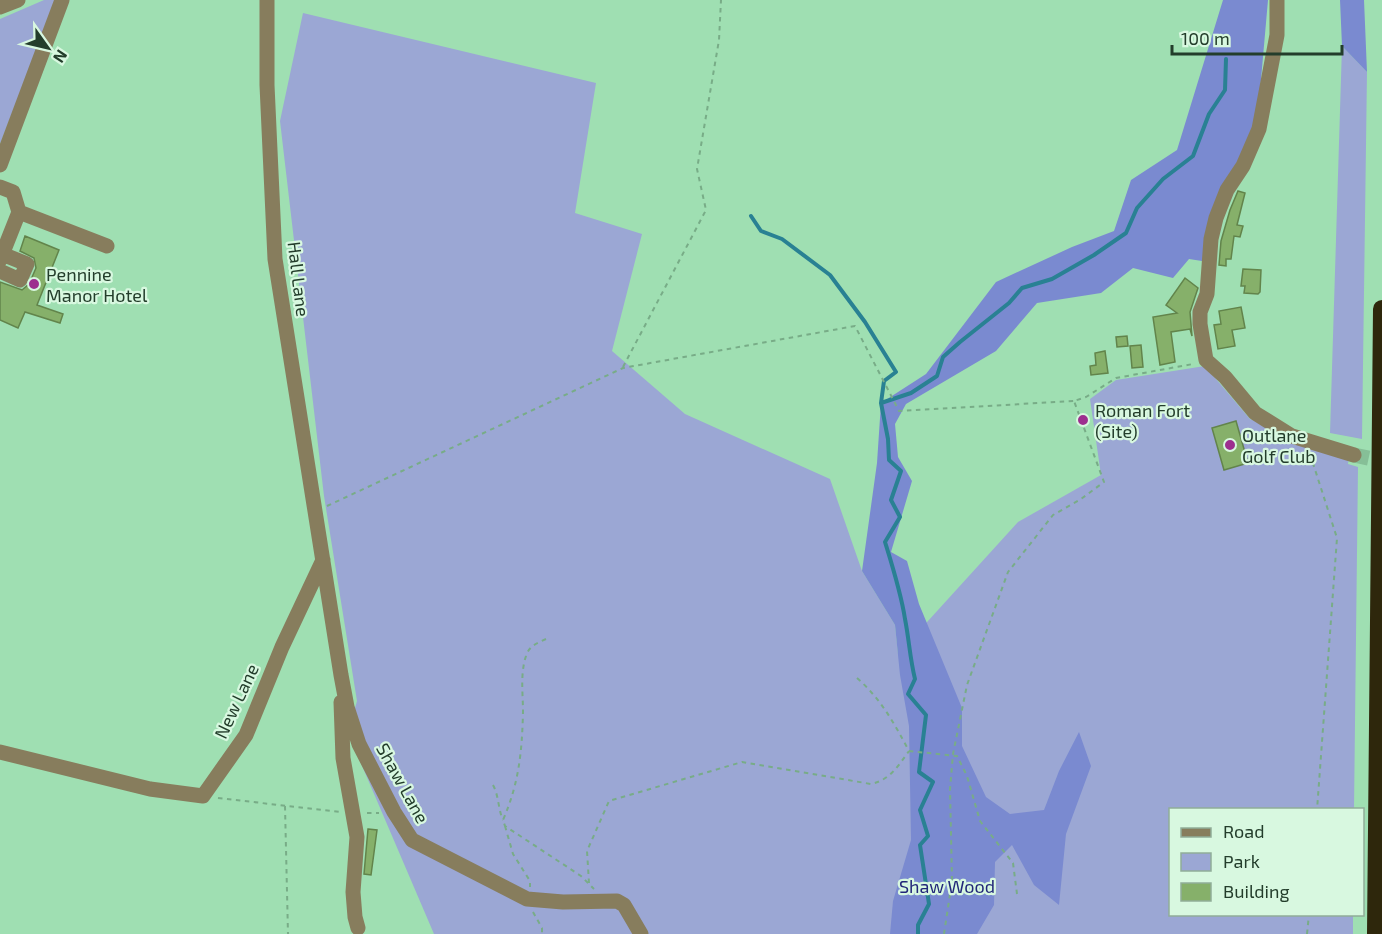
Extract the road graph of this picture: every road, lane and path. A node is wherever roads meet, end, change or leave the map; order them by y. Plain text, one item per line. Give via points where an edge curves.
1 (18, 0) edge
2 (63, 0) edge
3 (267, 0) edge
4 (721, 0) edge
5 (1277, 0) edge
6 (0, 7) edge
7 (0, 165) edge
8 (0, 187) edge
9 (19, 212) junction
10 (107, 246) dead end
11 (1, 257) edge
12 (0, 271) edge
13 (1382, 309) edge
14 (1206, 360) junction
15 (623, 368) junction
16 (1074, 401) junction
17 (1306, 440) junction
18 (1354, 455) tunnel mouth
19 (314, 512) junction
20 (322, 560) junction
21 (546, 639) dead end
22 (341, 675) junction
23 (857, 678) dead end
24 (909, 751) junction
25 (0, 752) edge
26 (953, 754) junction
27 (493, 785) dead end
28 (203, 796) junction
29 (285, 806) junction
30 (1317, 808) edge
31 (394, 812) junction
32 (353, 814) junction
33 (503, 820) junction
34 (505, 826) junction
35 (589, 884) junction
36 (1017, 894) dead end
37 (529, 900) junction
38 (601, 902) junction
39 (1309, 916) edge
40 (358, 928) dead end
41 (288, 934) edge
42 (542, 934) edge
43 (641, 934) edge
44 (944, 934) edge
45 (1307, 934) edge
46 (1376, 934) edge

1 - 6 street
2 - 7 street
3 - 19 street, Hall Lane via 275,259
4 - 15 path via 720,40 698,168 706,210
5 - 14 street via 1276,35 1259,129 1243,166 1227,190 1211,238 1207,294 1200,318
8 - 9 street via 13,192
9 - 10 street
9 - 11 street
11 - 12 street via 27,264 20,280
13 - 46 highway
14 - 16 path via 1116,378
14 - 17 street via 1255,413 1292,436
15 - 16 path via 855,326 899,411
15 - 19 path
16 - 26 path via 1104,482 1053,515 1008,572 968,685
17 - 18 street
17 - 30 path via 1337,538
19 - 20 street, Hall Lane
20 - 22 street, Shaw Lane
20 - 28 street, New Lane via 246,735
21 - 33 path via 530,647 526,657 522,679 522,753 517,783
22 - 31 street, Shaw Lane via 359,744
22 - 32 street via 343,758
23 - 24 path via 883,704
24 - 26 path
24 - 35 path via 892,774 871,784 742,762 609,801 587,851
25 - 28 street via 150,789
26 - 36 path via 967,776 980,821 1013,863
26 - 44 path via 952,881
27 - 33 path
28 - 29 path
29 - 32 path
29 - 41 path
31 - 32 path
31 - 37 street, Shaw Lane via 412,840
32 - 40 street via 357,837 353,892
33 - 34 path
34 - 35 path
34 - 37 path via 513,854 530,881
35 - 38 path
37 - 38 street, Shaw Lane
37 - 42 path
38 - 43 street, Shaw Lane via 617,901 624,906
39 - 45 path

